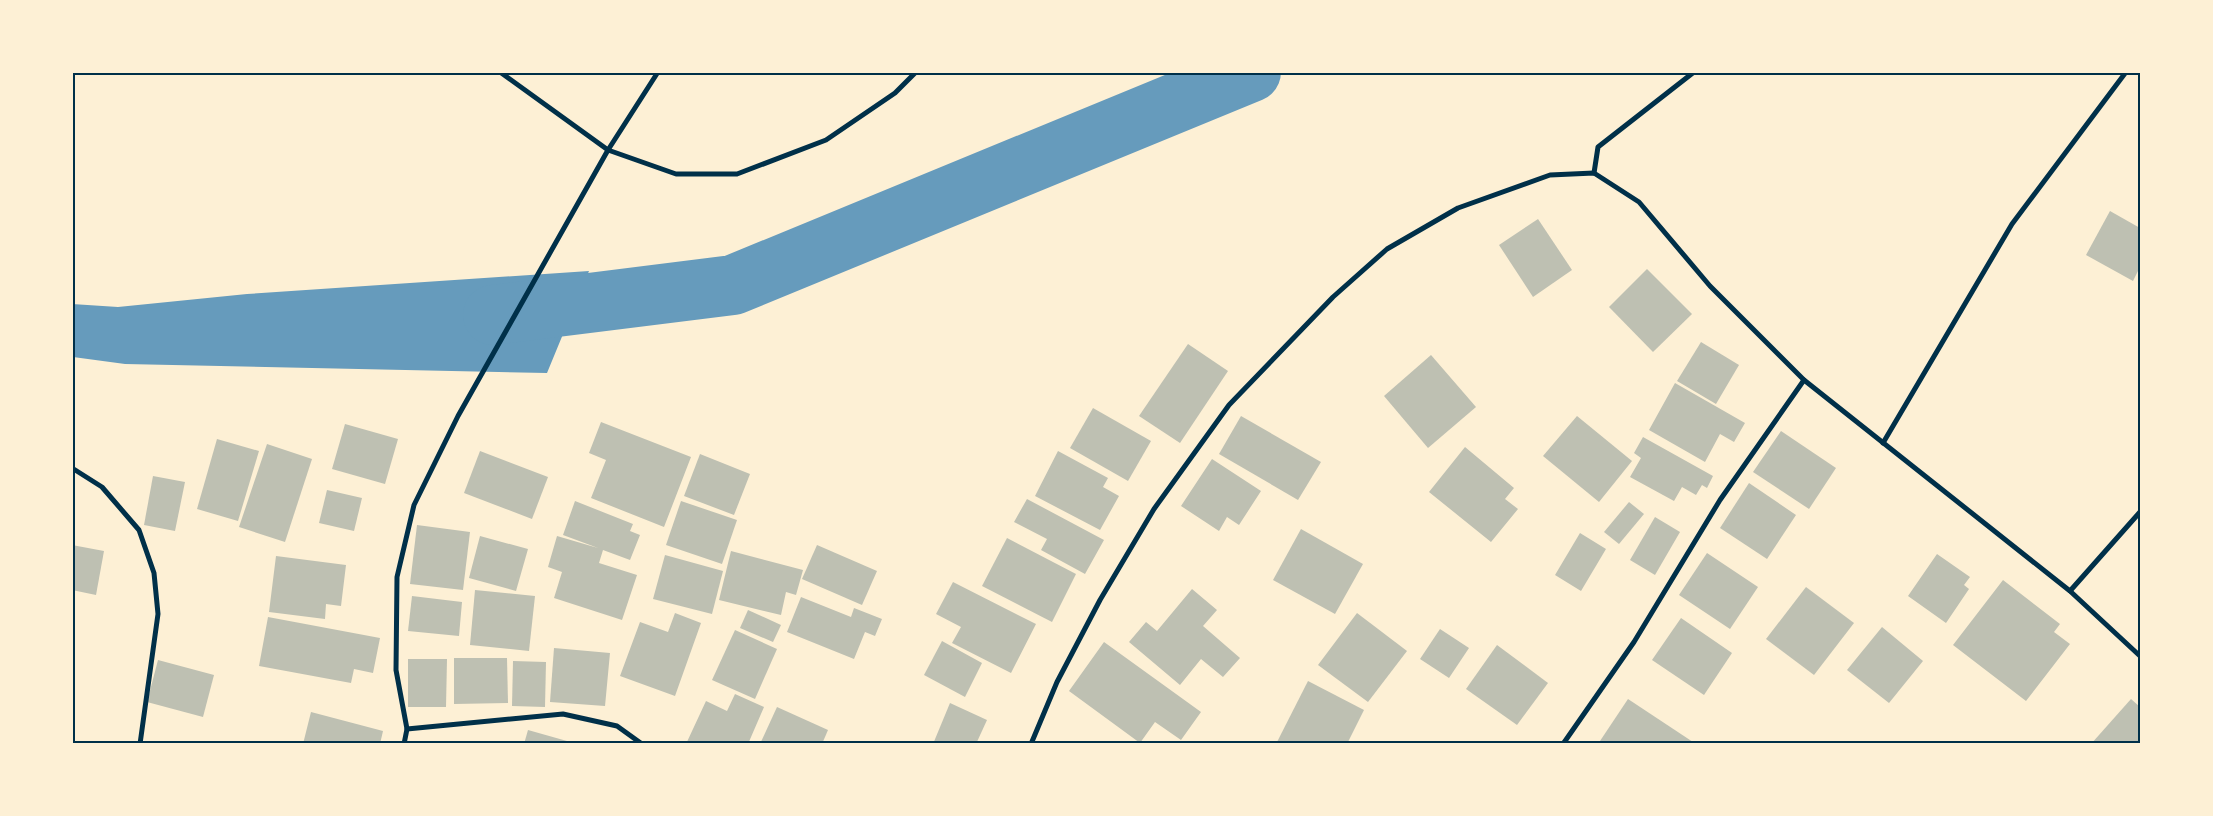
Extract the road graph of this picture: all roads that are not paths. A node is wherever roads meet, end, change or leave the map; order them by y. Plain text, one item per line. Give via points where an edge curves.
1 (500, 72) edge
2 (658, 72) edge
3 (916, 72) edge
4 (1694, 72) edge
5 (2126, 72) edge
6 (608, 150) junction
7 (1594, 173) junction
8 (1804, 380) junction
9 (1883, 443) junction
10 (72, 468) edge
11 (2140, 512) edge
12 (2070, 590) junction
13 (2140, 656) edge
14 (407, 729) junction
15 (140, 744) edge
16 (404, 744) edge
17 (642, 744) edge
18 (1031, 744) edge
19 (1563, 744) edge

1 - 6 street
2 - 6 street
3 - 6 street via 895,92 826,140 737,174 676,174
4 - 7 street via 1598,147
5 - 9 street via 2012,224
6 - 14 street via 458,416 414,505 397,577 396,670
7 - 8 street via 1639,202 1710,286
7 - 18 street via 1550,175 1458,208 1387,249 1332,298 1229,405 1154,509 1100,600 1057,682
8 - 9 street
8 - 19 street via 1720,500 1634,642
9 - 12 street
10 - 15 street via 102,487 139,530 154,574 158,614
11 - 12 street
12 - 13 street
14 - 16 street
14 - 17 street via 563,714 617,726

